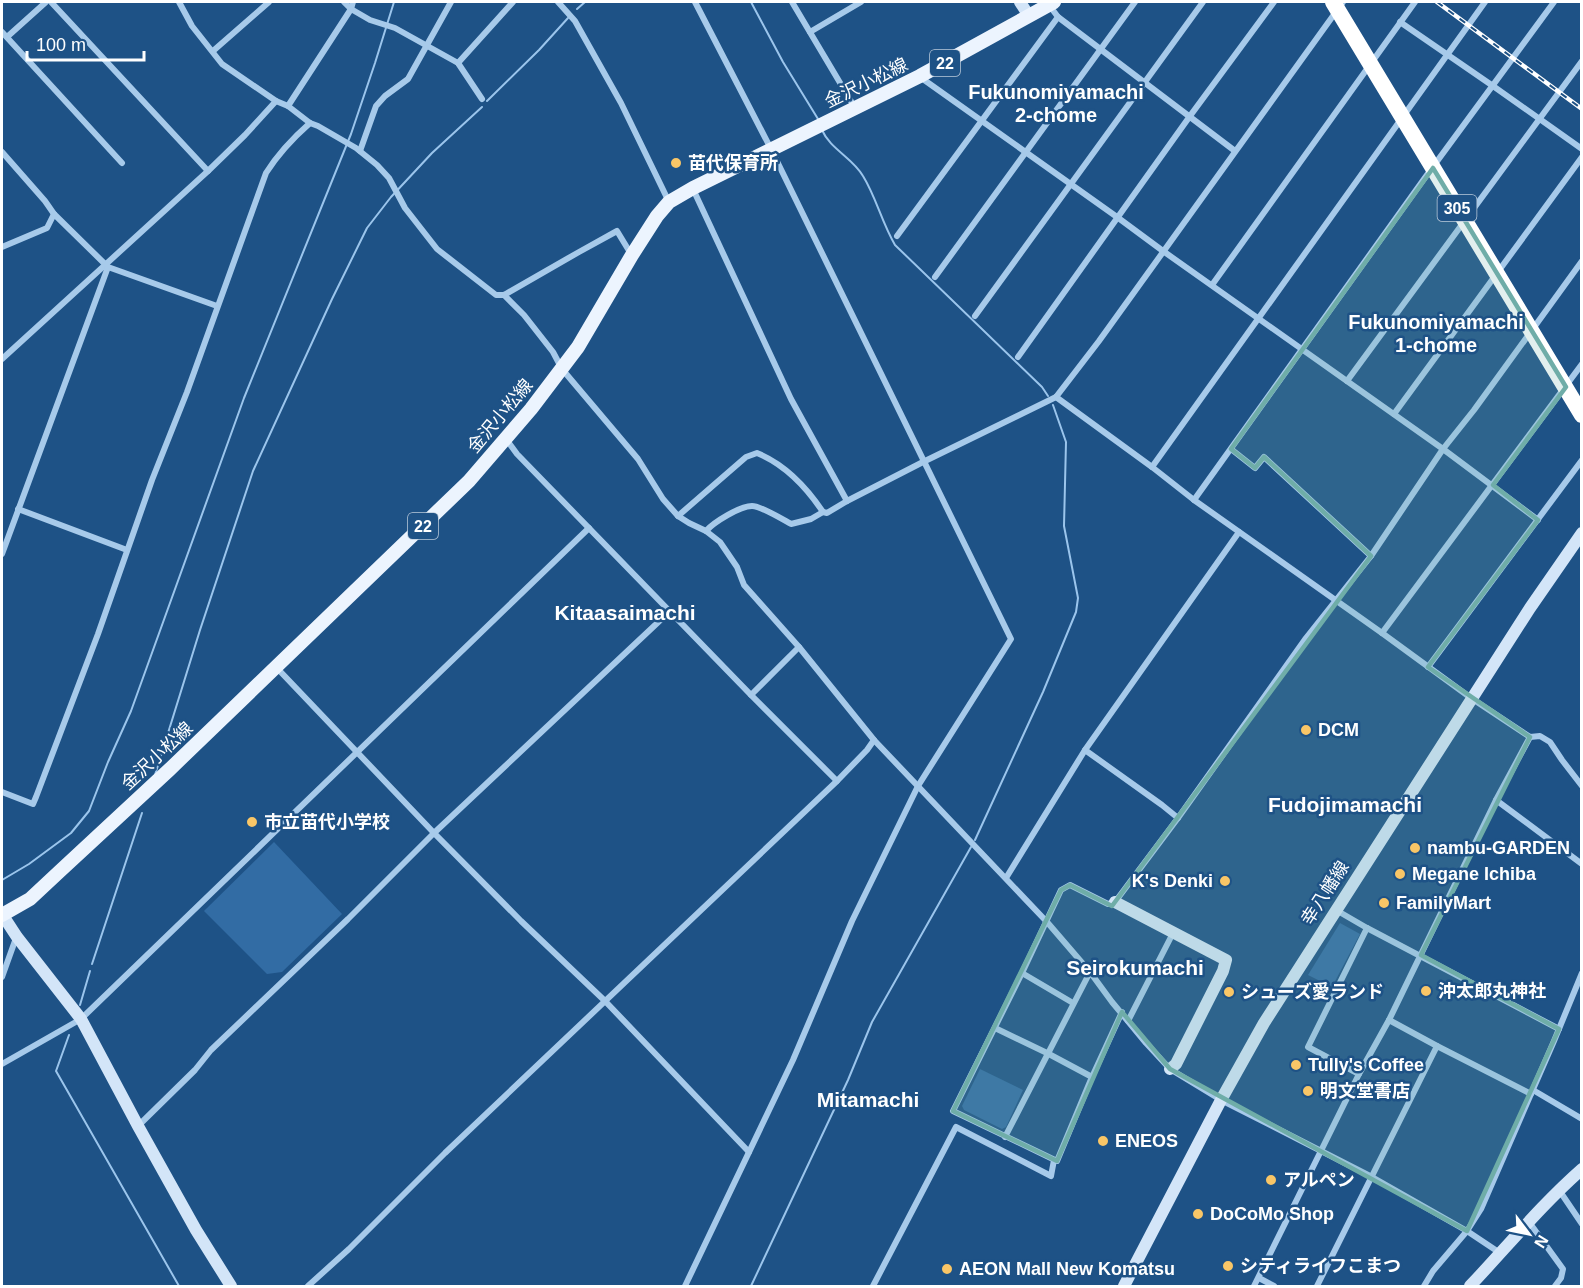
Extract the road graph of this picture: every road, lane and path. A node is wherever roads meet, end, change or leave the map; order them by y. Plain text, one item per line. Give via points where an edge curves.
1 (46, 2) edge
2 (51, 2) edge
3 (179, 2) edge
4 (269, 2) edge
5 (344, 2) edge
6 (451, 2) edge
7 (513, 2) edge
8 (558, 2) edge
9 (695, 2) edge
10 (792, 2) edge
11 (1020, 2) edge
12 (1135, 2) edge
13 (1203, 2) edge
14 (1274, 2) edge
15 (1415, 2) edge
16 (1485, 2) edge
17 (1554, 2) edge
18 (856, 3) edge
19 (1051, 3) edge
20 (1338, 4) edge
21 (352, 5) edge
22 (1029, 16) junction
23 (1058, 17) junction
24 (1400, 22) junction
25 (810, 32) junction
26 (4, 35) edge
27 (427, 46) junction
28 (1101, 49) junction
29 (213, 51) junction
30 (1447, 54) junction
31 (1581, 61) edge
32 (458, 63) junction
33 (1370, 64) junction
34 (920, 76) junction
35 (1144, 82) junction
36 (1493, 86) junction
37 (482, 99) dead end
38 (276, 101) junction
39 (288, 106) junction
40 (855, 108) junction
41 (1190, 116) junction
42 (1402, 117) junction
43 (982, 120) junction
44 (1539, 120) junction
45 (310, 123) junction
46 (771, 149) junction
47 (1581, 149) edge
48 (358, 150) junction
49 (1234, 151) junction
50 (2, 152) edge
51 (1026, 152) junction
52 (1581, 157) edge
53 (122, 163) dead end
54 (1433, 168) junction
55 (208, 171) junction
56 (1071, 184) junction
57 (693, 188) junction
58 (669, 202) junction
59 (54, 214) junction
60 (1117, 217) junction
61 (1465, 221) junction
62 (897, 236) dead end
63 (2, 247) edge
64 (1163, 251) junction
65 (632, 255) junction
66 (1581, 261) edge
67 (106, 266) junction
68 (1497, 273) junction
69 (935, 277) dead end
70 (1212, 285) junction
71 (504, 295) junction
72 (217, 306) junction
73 (975, 316) dead end
74 (1259, 318) junction
75 (1531, 329) junction
76 (1303, 350) junction
77 (1018, 357) dead end
78 (2, 359) edge
79 (1581, 364) edge
80 (562, 369) junction
81 (1347, 381) junction
82 (1566, 387) junction
83 (1056, 397) junction
84 (1394, 414) junction
85 (1581, 415) edge
86 (506, 439) junction
87 (1231, 449) junction
88 (1443, 449) junction
89 (1581, 460) edge
90 (923, 462) junction
91 (1152, 467) junction
92 (1492, 485) junction
93 (1194, 500) junction
94 (846, 501) junction
95 (18, 508) junction
96 (823, 512) junction
97 (678, 516) junction
98 (1538, 520) junction
99 (589, 528) junction
100 (706, 531) junction
101 (1239, 532) junction
102 (1581, 533) edge
103 (127, 550) junction
104 (2, 554) edge
105 (1371, 556) junction
106 (1336, 601) junction
107 (669, 612) junction
108 (1382, 633) junction
109 (799, 647) junction
110 (276, 667) junction
111 (1428, 667) junction
112 (751, 695) junction
113 (1471, 698) junction
114 (1530, 737) junction
115 (874, 740) junction
116 (1085, 750) junction
117 (356, 752) junction
118 (837, 781) junction
119 (918, 786) junction
120 (1581, 786) edge
121 (2, 792) edge
122 (1496, 800) junction
123 (1178, 818) junction
124 (434, 833) junction
125 (1581, 864) edge
126 (1006, 878) junction
127 (1115, 902) junction
128 (1336, 910) junction
129 (2, 915) edge
130 (1047, 922) junction
131 (1367, 928) junction
132 (1174, 933) junction
133 (17, 937) junction
134 (1421, 955) junction
135 (1090, 972) junction
136 (1022, 973) junction
137 (1581, 973) edge
138 (2, 976) edge
139 (605, 1001) junction
140 (1073, 1003) junction
141 (1122, 1012) junction
142 (81, 1019) junction
143 (1128, 1020) junction
144 (1389, 1020) junction
145 (995, 1028) junction
146 (1559, 1029) junction
147 (1437, 1046) junction
148 (1047, 1053) junction
149 (2, 1064) edge
150 (1170, 1070) junction
151 (1359, 1074) junction
152 (1092, 1077) junction
153 (1532, 1092) junction
154 (1221, 1100) junction
155 (1581, 1119) edge
156 (138, 1126) junction
157 (1005, 1137) junction
158 (1323, 1151) junction
159 (749, 1152) junction
160 (1054, 1160) junction
161 (1581, 1169) edge
162 (1372, 1177) junction
163 (1558, 1190) junction
164 (1528, 1221) junction
165 (1581, 1224) edge
166 (1467, 1231) junction
167 (1501, 1253) junction
168 (1258, 1278) junction
169 (231, 1287) edge
170 (308, 1287) edge
171 (685, 1287) edge
172 (873, 1287) edge
173 (1124, 1287) edge
174 (1254, 1287) edge
175 (1274, 1287) edge
176 (1317, 1287) edge
177 (1424, 1287) edge
178 (1470, 1287) edge
179 (1556, 1287) edge

1 - 26 street
2 - 55 street
3 - 29 street via 192,26
4 - 29 street
5 - 21 street
6 - 27 street
7 - 32 street
8 - 58 street via 575,21 621,103
9 - 46 street
10 - 25 street
11 - 22 street
12 - 28 street
13 - 35 street
14 - 41 street
15 - 24 street
16 - 30 street
17 - 36 street
18 - 25 street
19 - 22 main road, 金沢小松線 / 22
19 - 23 street
20 - 33 highway, 305
20 - 49 street
21 - 27 street via 370,20
21 - 39 street
22 - 34 main road, 金沢小松線 / 22
23 - 28 street
23 - 43 street
24 - 30 street
24 - 33 street
25 - 40 street
26 - 53 street
27 - 32 street
27 - 48 street via 408,79 376,106
28 - 35 street
28 - 51 street
29 - 38 street via 222,64
30 - 36 street
30 - 42 street
31 - 44 street
32 - 37 street
33 - 42 highway, 305
33 - 70 street
34 - 40 main road, 金沢小松線 / 22
34 - 43 street
35 - 41 street
35 - 56 street
36 - 44 street
36 - 54 street
38 - 39 street
38 - 55 street
39 - 45 street
40 - 46 main road, 金沢小松線 / 22
41 - 49 street
41 - 60 street
42 - 54 highway, 305
42 - 74 street
43 - 51 street
43 - 62 street
44 - 47 street
44 - 61 street
45 - 48 street
45 - 72 street via 266,173
46 - 57 main road, 金沢小松線 / 22
46 - 90 street
48 - 71 street via 389,178 405,208 436,249 496,295
49 - 64 street
50 - 59 street
51 - 56 street
51 - 69 street
52 - 68 street
54 - 61 highway, 305
54 - 76 street
55 - 67 street
56 - 60 street
56 - 73 street
57 - 58 main road, 金沢小松線 / 22
57 - 94 street via 791,399
58 - 65 main road, 金沢小松線 / 22
59 - 63 street via 47,228
59 - 67 street
60 - 64 street
60 - 77 street
61 - 68 highway, 305
61 - 81 street
64 - 70 street
64 - 83 street
65 - 71 street via 617,231
65 - 80 main road, 金沢小松線 / 22
66 - 75 street
67 - 72 street
67 - 78 street
67 - 95 street
68 - 75 highway, 305
68 - 84 street
70 - 74 street
71 - 80 street via 553,352
72 - 103 street
74 - 76 street
74 - 91 street
75 - 82 highway, 305
75 - 88 street
76 - 81 street
76 - 87 street
79 - 82 street
80 - 86 main road, 金沢小松線 / 22
80 - 97 street via 638,459
81 - 84 street
82 - 85 highway, 305
82 - 92 street
83 - 90 street
83 - 91 street
84 - 88 street
86 - 99 street
86 - 110 main road, 金沢小松線 / 22 via 442,508
87 - 93 street
87 - 105 street via 1255,468 1264,457
88 - 92 street
88 - 105 street
89 - 98 street
90 - 94 street
90 - 119 street via 1011,639
91 - 93 street
92 - 98 street
92 - 108 street
93 - 101 street
94 - 96 street
95 - 103 street
95 - 104 street
96 - 97 street via 785,470 758,453 746,457
96 - 100 street via 790,524 752,506 740,509
97 - 100 street
98 - 111 street
99 - 107 street
99 - 117 street
100 - 109 street via 720,542 744,585
101 - 106 street
101 - 116 street
102 - 113 street, 幸八幡線
103 - 121 street via 33,804
105 - 106 street
106 - 108 street
106 - 123 street
107 - 112 street
107 - 124 street
108 - 111 street
109 - 112 street
109 - 115 street
110 - 117 street
110 - 129 main road, 金沢小松線 / 22 via 30,899
111 - 113 street
112 - 118 street
113 - 114 street
113 - 128 street, 幸八幡線
114 - 120 street via 1540,736 1550,742
114 - 122 street
115 - 118 street
115 - 119 street
116 - 123 street
116 - 126 street
117 - 124 street
117 - 142 street
118 - 139 street
119 - 126 street
119 - 159 street via 852,921
122 - 125 street
122 - 134 street
123 - 127 street
124 - 139 street
124 - 156 street
126 - 130 street
127 - 130 street via 1108,904 1070,885 1061,890
127 - 132 street
128 - 131 street
128 - 154 street, 幸八幡線 via 1264,1023
129 - 133 street
130 - 135 street
130 - 136 street
131 - 134 street
131 - 151 street via 1308,1047
132 - 143 street
132 - 150 street via 1226,960
133 - 138 street
133 - 142 street
134 - 144 street
134 - 146 street
135 - 140 street
135 - 141 street
136 - 140 street
136 - 145 street
137 - 146 street
139 - 159 street
139 - 170 street
140 - 148 street
141 - 143 street
141 - 152 street
142 - 149 street
142 - 156 street
143 - 150 street
144 - 147 street
144 - 151 street
145 - 148 street
145 - 157 street via 953,1111
146 - 153 street
147 - 153 street
147 - 162 street
148 - 152 street
148 - 157 street
150 - 154 street
151 - 158 street
152 - 160 street via 1057,1161
153 - 155 street
153 - 166 street via 1481,1209
154 - 158 street
154 - 173 street, 幸八幡線
156 - 169 street
157 - 160 street
158 - 162 street
158 - 168 street
159 - 171 street
160 - 172 street via 1051,1176 956,1127
161 - 163 street
162 - 166 street
162 - 176 street
163 - 164 street
163 - 165 street
164 - 167 street
164 - 179 street via 1563,1269
166 - 167 street
166 - 177 street
167 - 178 street
168 - 174 street
168 - 175 street

